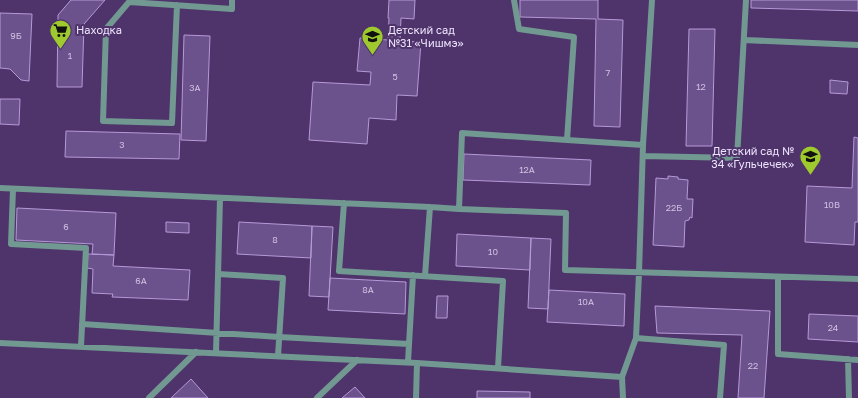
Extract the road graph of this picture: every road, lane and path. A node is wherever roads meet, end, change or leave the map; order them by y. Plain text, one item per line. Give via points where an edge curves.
1 (232, 0) edge
2 (514, 0) edge
3 (652, 0) edge
4 (746, 0) edge
5 (177, 5) junction
6 (744, 40) junction
7 (858, 45) edge
8 (567, 140) junction
9 (643, 145) junction
10 (643, 156) junction
11 (0, 188) edge
12 (13, 189) junction
13 (220, 198) junction
14 (344, 203) junction
15 (430, 207) junction
16 (459, 209) junction
17 (639, 273) junction
18 (218, 274) junction
19 (413, 275) junction
20 (425, 276) junction
21 (778, 277) junction
22 (858, 279) edge
23 (82, 324) junction
24 (217, 333) junction
25 (279, 337) junction
26 (636, 338) junction
27 (0, 342) edge
28 (409, 344) junction
29 (81, 346) junction
30 (196, 352) junction
31 (216, 353) junction
32 (278, 356) junction
33 (848, 359) junction
34 (358, 360) junction
35 (858, 360) edge
36 (408, 362) junction
37 (417, 363) junction
38 (498, 368) junction
39 (622, 377) junction
40 (149, 398) edge
41 (317, 398) edge
42 (416, 398) edge
43 (623, 398) edge
44 (720, 398) edge
45 (848, 398) edge

1 - 5 lane via 232,9
2 - 8 lane via 519,29 574,37
3 - 9 lane
4 - 6 lane
5 - 5 lane via 129,2 106,29 103,121 172,123
6 - 7 lane
6 - 10 lane via 737,158
8 - 9 lane
8 - 16 lane via 462,132
9 - 10 lane
10 - 17 lane
11 - 12 lane
12 - 13 lane
12 - 23 lane via 11,244 86,248
13 - 14 lane
13 - 18 lane
14 - 15 lane
14 - 19 lane via 338,271
15 - 16 lane
15 - 20 lane
16 - 17 lane via 566,213 565,270
17 - 21 lane
17 - 26 lane
18 - 24 lane
18 - 25 lane via 283,278
19 - 20 lane
19 - 28 lane
20 - 38 lane via 504,281
21 - 22 lane
21 - 33 lane via 778,354
23 - 24 lane
23 - 29 lane
24 - 25 lane
24 - 31 lane
25 - 28 lane
25 - 32 lane
26 - 39 lane
26 - 44 lane via 724,345
27 - 29 lane
28 - 36 lane
29 - 30 lane
30 - 31 lane
30 - 40 lane
31 - 32 lane
32 - 34 lane
33 - 35 lane
33 - 45 lane
34 - 36 lane
34 - 41 lane
36 - 37 lane
37 - 38 lane
37 - 42 lane
38 - 39 lane
39 - 43 lane

